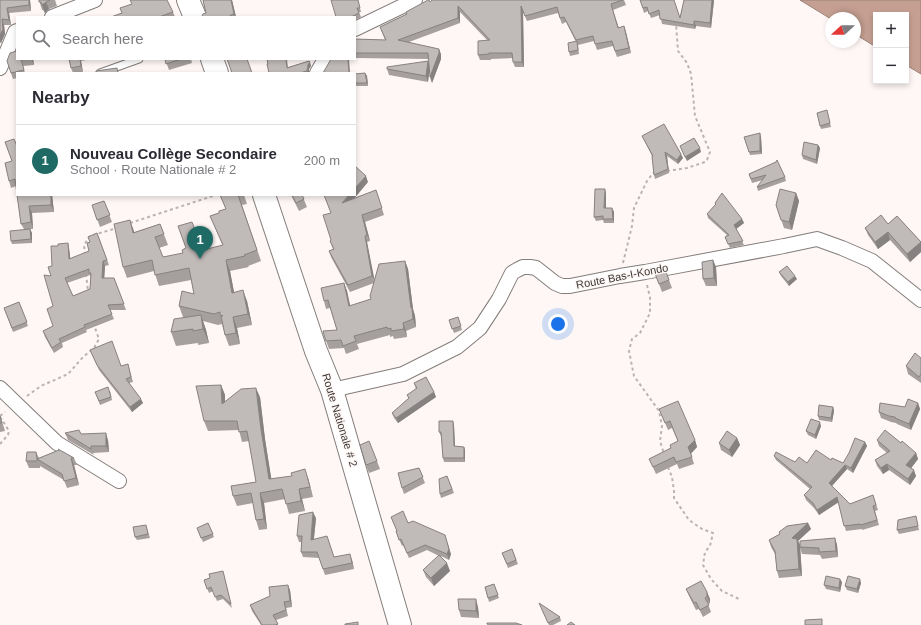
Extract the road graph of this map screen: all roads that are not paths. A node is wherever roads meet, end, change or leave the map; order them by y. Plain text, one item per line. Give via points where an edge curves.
1 (95, 0) edge
2 (188, 0) edge
3 (415, 0) edge
4 (55, 16) edge
5 (195, 16) edge
6 (356, 29) edge
7 (16, 32) edge
8 (136, 60) edge
9 (212, 60) edge
10 (324, 60) edge
11 (0, 68) edge
12 (103, 72) edge
13 (218, 72) edge
14 (318, 72) edge
15 (264, 196) edge
16 (921, 300) edge
17 (0, 388) edge
18 (332, 390) junction
19 (119, 481) dead end
20 (400, 625) edge

1 - 4 street
2 - 5 main road
3 - 6 street
7 - 11 street
8 - 12 lane
9 - 13 main road
10 - 14 street
15 - 18 main road, Route Nationale # 2 via 316,351
16 - 18 street, Route Bas-I-Kondo via 872,261 817,239 570,286 555,283 536,268 523,267 512,273 480,328 457,347 403,374
17 - 19 street via 57,443
18 - 20 main road, Route Nationale # 2

